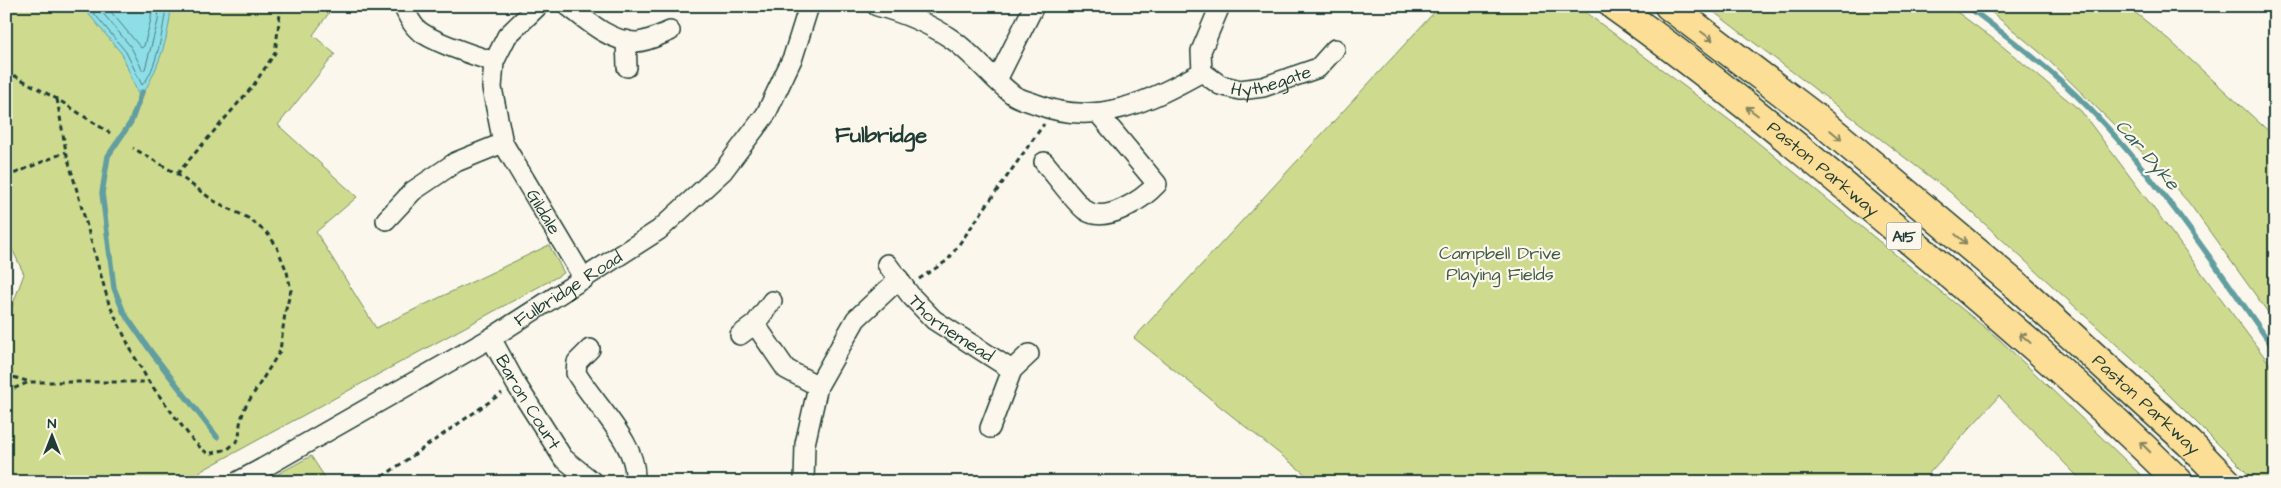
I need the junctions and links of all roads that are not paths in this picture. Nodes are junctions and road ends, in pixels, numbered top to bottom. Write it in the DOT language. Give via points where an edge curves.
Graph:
graph roads {
  1 [pos="403,6"];
  2 [pos="538,6"];
  3 [pos="568,6"];
  4 [pos="809,6"];
  5 [pos="877,6"];
  6 [pos="1034,6"];
  7 [pos="1220,6"];
  8 [pos="1614,6"];
  9 [pos="1669,6"];
  10 [pos="670,31"];
  11 [pos="626,40"];
  12 [pos="1335,49"];
  13 [pos="494,62"];
  14 [pos="627,67"];
  15 [pos="1202,72"];
  16 [pos="997,80"];
  17 [pos="1098,113"];
  18 [pos="502,143"];
  19 [pos="1044,162"];
  20 [pos="386,220"];
  21 [pos="887,264"];
  22 [pos="584,280"];
  23 [pos="902,284"];
  24 [pos="772,301"];
  25 [pos="491,338"];
  26 [pos="590,349"];
  27 [pos="1029,354"];
  28 [pos="1012,370"];
  29 [pos="818,386"];
  30 [pos="990,428"];
  31 [pos="582,479"];
  32 [pos="237,482"];
  33 [pos="634,482"];
  34 [pos="804,482"];
  35 [pos="2179,482"];
  36 [pos="2227,482"];
  1 -- 13 [label="street" via="418,30"];
  2 -- 13 [label="street, Gildale" via="507,36"];
  3 -- 11 [label="street" via="601,30"];
  4 -- 22 [label="street, Fulbridge Road" via="793,57 766,114 723,172 659,230"];
  5 -- 16 [label="street, Hythegate" via="903,13 951,38"];
  6 -- 16 [label="street"];
  7 -- 15 [label="street, Hythegate" via="1201,51"];
  35 -- 8 [label="highway, Paston Parkway / A15, one-way" via="2119,421 1991,308 1782,133"];
  9 -- 36 [label="highway, Paston Parkway / A15, one-way" via="1824,124 2017,286 2189,443"];
  10 -- 11 [label="street" via="638,42"];
  11 -- 14 [label="street"];
  12 -- 15 [label="street, Hythegate" via="1318,68 1263,87 1240,90 1226,87"];
  13 -- 18 [label="street, Gildale" via="492,88"];
  15 -- 17 [label="street, Hythegate" via="1159,96"];
  16 -- 17 [label="street, Hythegate" via="1014,96 1055,110"];
  17 -- 19 [label="street" via="1157,184 1145,197 1127,207 1099,215 1086,210"];
  18 -- 20 [label="street" via="456,162 413,191"];
  18 -- 22 [label="street, Gildale"];
  21 -- 23 [label="street, Thornemead"];
  22 -- 25 [label="street, Fulbridge Road"];
  23 -- 28 [label="street, Thornemead" via="934,320"];
  23 -- 29 [label="street, Thornemead" via="856,319"];
  24 -- 29 [label="street" via="748,330 786,369"];
  25 -- 31 [label="street, Baron Court" via="563,458"];
  25 -- 32 [label="street, Fulbridge Road, bridge"];
  26 -- 33 [label="street" via="577,362 576,373 631,453 637,472"];
  27 -- 28 [label="street, Thornemead"];
  28 -- 30 [label="street, Thornemead"];
  29 -- 34 [label="street, Thornemead" via="805,444"];
}
